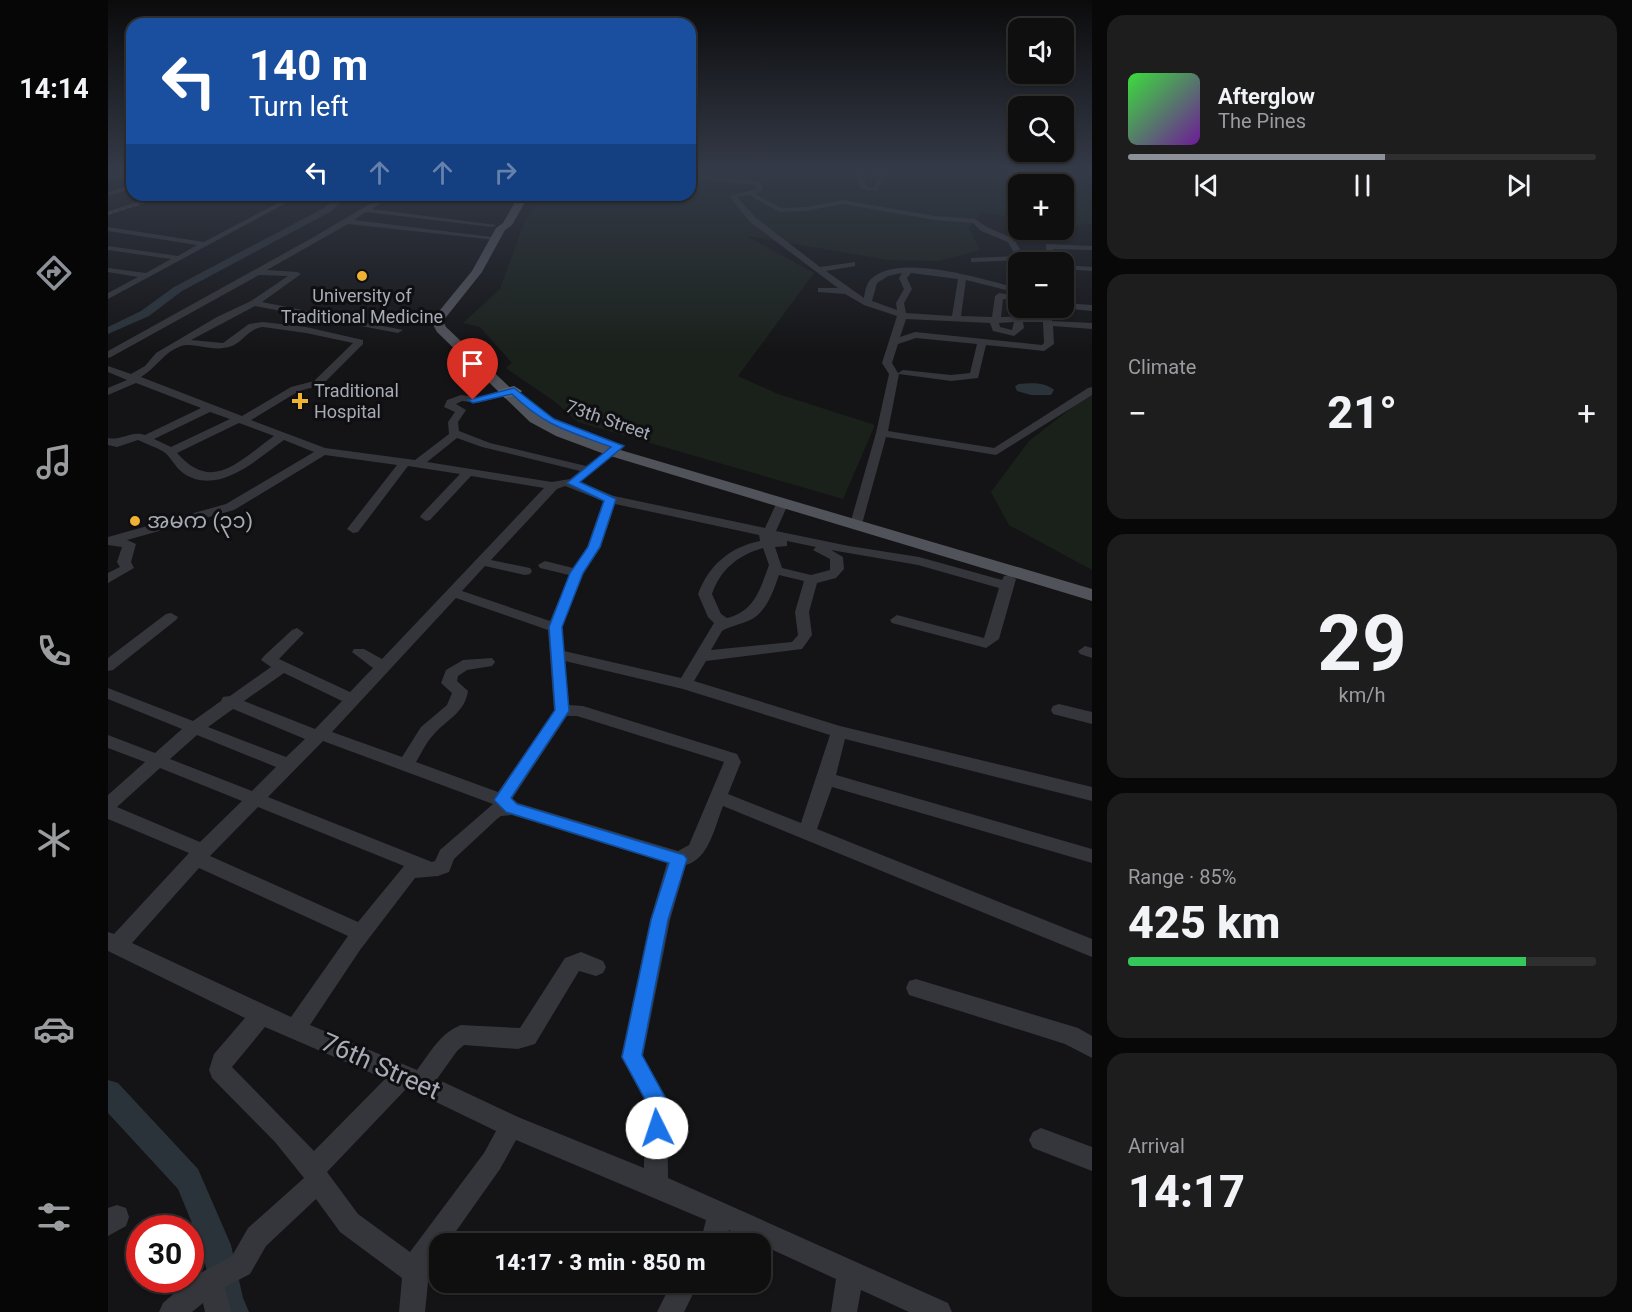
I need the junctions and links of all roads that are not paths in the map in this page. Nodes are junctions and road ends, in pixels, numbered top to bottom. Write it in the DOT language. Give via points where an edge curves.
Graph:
graph roads {
  1 [pos="117,230"];
  2 [pos="230,230"];
  3 [pos="331,230"];
  4 [pos="497,230"];
  5 [pos="766,230"];
  6 [pos="993,230"];
  7 [pos="122,231"];
  8 [pos="108,237"];
  9 [pos="204,244"];
  10 [pos="108,248"];
  11 [pos="1092,248"];
  12 [pos="1019,252"];
  13 [pos="1050,252"];
  14 [pos="178,258"];
  15 [pos="1008,259"];
  16 [pos="852,264"];
  17 [pos="1074,268"];
  18 [pos="1092,269"];
  19 [pos="108,270"];
  20 [pos="817,270"];
  21 [pos="909,270"];
  22 [pos="256,272"];
  23 [pos="145,275"];
  24 [pos="961,278"];
  25 [pos="1008,288"];
  26 [pos="821,290"];
  27 [pos="847,291"];
  28 [pos="108,296"];
  29 [pos="1008,297"];
  30 [pos="254,303"];
  31 [pos="867,303"];
  32 [pos="1074,307"];
  33 [pos="1092,308"];
  34 [pos="901,315"];
  35 [pos="956,318"];
  36 [pos="1048,318"];
  37 [pos="995,320"];
  38 [pos="1021,320"];
  39 [pos="1048,321"];
  40 [pos="1092,326"];
  41 [pos="398,330"];
  42 [pos="183,342"];
  43 [pos="895,342"];
  44 [pos="982,343"];
  45 [pos="108,355"];
  46 [pos="108,369"];
  47 [pos="903,373"];
  48 [pos="136,378"];
  49 [pos="1092,390"];
  50 [pos="108,392"];
  51 [pos="510,392"];
  52 [pos="209,408"];
  53 [pos="239,420"];
  54 [pos="882,433"];
  55 [pos="454,434"];
  56 [pos="282,436"];
  57 [pos="145,439"];
  58 [pos="108,441"];
  59 [pos="616,449"];
  60 [pos="169,451"];
  61 [pos="323,451"];
  62 [pos="411,463"];
  63 [pos="589,470"];
  64 [pos="469,471"];
  65 [pos="572,483"];
  66 [pos="553,486"];
  67 [pos="610,499"];
  68 [pos="783,502"];
  69 [pos="426,517"];
  70 [pos="857,521"];
  71 [pos="353,529"];
  72 [pos="766,536"];
  73 [pos="108,541"];
  74 [pos="926,545"];
  75 [pos="919,561"];
  76 [pos="483,562"];
  77 [pos="545,565"];
  78 [pos="774,570"];
  79 [pos="1012,570"];
  80 [pos="525,571"];
  81 [pos="577,573"];
  82 [pos="108,579"];
  83 [pos="810,579"];
  84 [pos="1092,584"];
  85 [pos="1007,586"];
  86 [pos="451,592"];
  87 [pos="1092,595"];
  88 [pos="171,617"];
  89 [pos="897,621"];
  90 [pos="724,623"];
  91 [pos="555,627"];
  92 [pos="297,633"];
  93 [pos="359,652"];
  94 [pos="557,654"];
  95 [pos="702,656"];
  96 [pos="487,662"];
  97 [pos="108,666"];
  98 [pos="283,666"];
  99 [pos="382,666"];
  100 [pos="685,684"];
  101 [pos="108,693"];
  102 [pos="352,699"];
  103 [pos="229,701"];
  104 [pos="1059,710"];
  105 [pos="562,711"];
  106 [pos="1092,718"];
  107 [pos="193,729"];
  108 [pos="839,732"];
  109 [pos="318,736"];
  110 [pos="108,741"];
  111 [pos="157,761"];
  112 [pos="288,765"];
  113 [pos="406,765"];
  114 [pos="826,779"];
  115 [pos="1092,794"];
  116 [pos="719,797"];
  117 [pos="255,798"];
  118 [pos="507,804"];
  119 [pos="108,805"];
  120 [pos="108,811"];
  121 [pos="807,832"];
  122 [pos="200,855"];
  123 [pos="1092,856"];
  124 [pos="678,859"];
  125 [pos="431,869"];
  126 [pos="362,933"];
  127 [pos="113,943"];
  128 [pos="1092,948"];
  129 [pos="596,967"];
  130 [pos="916,988"];
  131 [pos="261,1015"];
  132 [pos="295,1029"];
  133 [pos="1092,1048"];
  134 [pos="412,1079"];
  135 [pos="511,1126"];
  136 [pos="1041,1140"];
  137 [pos="1092,1159"];
  138 [pos="316,1175"];
  139 [pos="656,1185"];
  140 [pos="721,1213"];
  141 [pos="715,1233"];
  142 [pos="416,1272"];
  143 [pos="850,1274"];
  144 [pos="218,1287"];
  145 [pos="680,1293"];
  146 [pos="172,1312"];
  147 [pos="412,1312"];
  148 [pos="670,1312"];
  149 [pos="844,1312"];
  150 [pos="939,1312"];
  1 -- 7 [label="street"];
  2 -- 9 [label="street"];
  3 -- 22 [label="street"];
  4 -- 51 [label="main road, 73th Street" via="477,272 437,321"];
  5 -- 20 [label="street"];
  6 -- 12 [label="street" via="1013,241"];
  7 -- 8 [label="street"];
  7 -- 9 [label="street"];
  9 -- 14 [label="street"];
  10 -- 14 [label="street"];
  11 -- 13 [label="street" via="1049,246"];
  14 -- 23 [label="street"];
  15 -- 24 [label="street" via="970,262"];
  16 -- 20 [label="street"];
  17 -- 18 [label="street"];
  19 -- 23 [label="street"];
  20 -- 27 [label="street"];
  21 -- 24 [label="street"];
  21 -- 31 [label="street" via="878,278 871,285"];
  21 -- 34 [label="street" via="903,278 908,289 900,303"];
  22 -- 30 [label="street" via="297,274"];
  22 -- 45 [label="street"];
  23 -- 28 [label="street"];
  24 -- 25 [label="street"];
  24 -- 35 [label="street"];
  26 -- 27 [label="street"];
  27 -- 31 [label="street"];
  29 -- 37 [label="street" via="999,296"];
  30 -- 41 [label="street"];
  30 -- 42 [label="street" via="220,318"];
  31 -- 34 [label="street"];
  32 -- 33 [label="street"];
  34 -- 35 [label="street"];
  34 -- 43 [label="street"];
  35 -- 37 [label="street"];
  36 -- 39 [label="street"];
  37 -- 38 [label="street" via="996,329 1014,333"];
  38 -- 39 [label="street"];
  39 -- 40 [label="street"];
  39 -- 44 [label="street" via="1049,344 1044,348"];
  42 -- 48 [label="street" via="159,355"];
  42 -- 53 [label="street" via="229,345 257,324 360,342 326,377 282,408 261,410"];
  43 -- 44 [label="street" via="915,335"];
  43 -- 54 [label="street" via="887,363 894,374"];
  44 -- 47 [label="street" via="974,376"];
  46 -- 48 [label="street"];
  48 -- 50 [label="street"];
  48 -- 52 [label="street"];
  49 -- 54 [label="street" via="996,452"];
  51 -- 55 [label="street" via="451,402 450,407 461,410 453,423"];
  51 -- 59 [label="main road, 73th Street" via="522,410 548,427"];
  52 -- 53 [label="street"];
  52 -- 57 [label="street"];
  53 -- 56 [label="street"];
  53 -- 60 [label="street"];
  54 -- 70 [label="street"];
  55 -- 62 [label="street"];
  55 -- 63 [label="street"];
  56 -- 60 [label="street" via="222,476 208,478 188,471"];
  56 -- 61 [label="street"];
  57 -- 58 [label="street" via="137,435 117,444"];
  57 -- 60 [label="street"];
  59 -- 63 [label="street"];
  59 -- 68 [label="main road, 73th Street"];
  59 -- 70 [label="main road, 73th Street"];
  61 -- 62 [label="street"];
  61 -- 73 [label="street" via="236,505"];
  62 -- 64 [label="street"];
  62 -- 71 [label="street"];
  63 -- 65 [label="street"];
  64 -- 66 [label="street"];
  64 -- 69 [label="street"];
  65 -- 66 [label="street"];
  65 -- 67 [label="street"];
  66 -- 76 [label="street"];
  67 -- 72 [label="street"];
  67 -- 81 [label="street" via="594,547"];
  68 -- 70 [label="main road, 73th Street"];
  68 -- 72 [label="street"];
  70 -- 74 [label="main road, 73th Street"];
  70 -- 84 [label="main road, 73th Street"];
  72 -- 75 [label="street"];
  72 -- 78 [label="street" via="776,565"];
  72 -- 83 [label="street" via="836,557 839,565 832,575"];
  72 -- 90 [label="street" via="725,561 712,575 705,594 715,617"];
  73 -- 82 [label="street" via="129,544 124,562 127,568"];
  74 -- 75 [label="street"];
  74 -- 79 [label="main road, 73th Street"];
  75 -- 85 [label="street"];
  76 -- 80 [label="street"];
  76 -- 86 [label="street"];
  77 -- 81 [label="street"];
  78 -- 83 [label="street"];
  78 -- 90 [label="street" via="754,611"];
  79 -- 85 [label="street"];
  79 -- 87 [label="main road, 73th Street"];
  81 -- 91 [label="street"];
  83 -- 95 [label="street" via="802,612 805,635 798,646"];
  85 -- 89 [label="street" via="992,639 986,643"];
  86 -- 91 [label="street"];
  86 -- 99 [label="street"];
  88 -- 97 [label="street"];
  90 -- 95 [label="street" via="710,637"];
  91 -- 94 [label="street"];
  92 -- 98 [label="street" via="269,660"];
  93 -- 99 [label="street"];
  94 -- 100 [label="street"];
  94 -- 105 [label="street"];
  95 -- 100 [label="street"];
  96 -- 113 [label="street" via="463,665 451,674 449,684 460,691 460,697 449,713 427,731"];
  98 -- 102 [label="street"];
  98 -- 103 [label="street"];
  99 -- 102 [label="street"];
  100 -- 108 [label="street"];
  101 -- 107 [label="street"];
  102 -- 109 [label="street"];
  103 -- 107 [label="street"];
  103 -- 109 [label="street"];
  104 -- 106 [label="street"];
  105 -- 116 [label="street" via="577,710 731,758 733,762"];
  105 -- 118 [label="street"];
  107 -- 111 [label="street"];
  107 -- 112 [label="street"];
  108 -- 114 [label="street"];
  108 -- 115 [label="street"];
  109 -- 112 [label="street"];
  109 -- 113 [label="street"];
  110 -- 111 [label="street"];
  111 -- 117 [label="street"];
  111 -- 119 [label="street"];
  112 -- 117 [label="street"];
  113 -- 118 [label="street"];
  114 -- 121 [label="street"];
  114 -- 123 [label="street"];
  116 -- 121 [label="street"];
  116 -- 124 [label="street" via="696,850"];
  117 -- 122 [label="street"];
  117 -- 125 [label="street"];
  118 -- 124 [label="street"];
  118 -- 125 [label="street" via="447,855 442,867"];
  120 -- 122 [label="street"];
  121 -- 128 [label="street"];
  122 -- 126 [label="street"];
  122 -- 127 [label="street"];
  124 -- 139 [label="street" via="660,920 632,1057 656,1099"];
  125 -- 126 [label="street" via="418,868 408,873"];
  126 -- 132 [label="street"];
  127 -- 131 [label="street, 76th Street"];
  129 -- 134 [label="street" via="581,961 572,964 527,1037 461,1035"];
  130 -- 133 [label="street" via="1070,1035"];
  131 -- 132 [label="street, 76th Street"];
  131 -- 138 [label="street" via="222,1062 220,1071 283,1134"];
  132 -- 134 [label="street, 76th Street"];
  134 -- 135 [label="street, 76th Street"];
  134 -- 138 [label="street"];
  135 -- 139 [label="street, 76th Street"];
  135 -- 142 [label="street" via="492,1161 420,1260"];
  136 -- 137 [label="street"];
  138 -- 142 [label="street" via="349,1223"];
  138 -- 144 [label="street" via="257,1237 241,1265"];
  139 -- 140 [label="street, 76th Street"];
  140 -- 141 [label="street"];
  140 -- 143 [label="street, 76th Street"];
  142 -- 147 [label="street"];
  143 -- 149 [label="street"];
  143 -- 150 [label="street, 76th Street"];
  144 -- 146 [label="street" via="202,1286"];
  145 -- 148 [label="street"];
}
